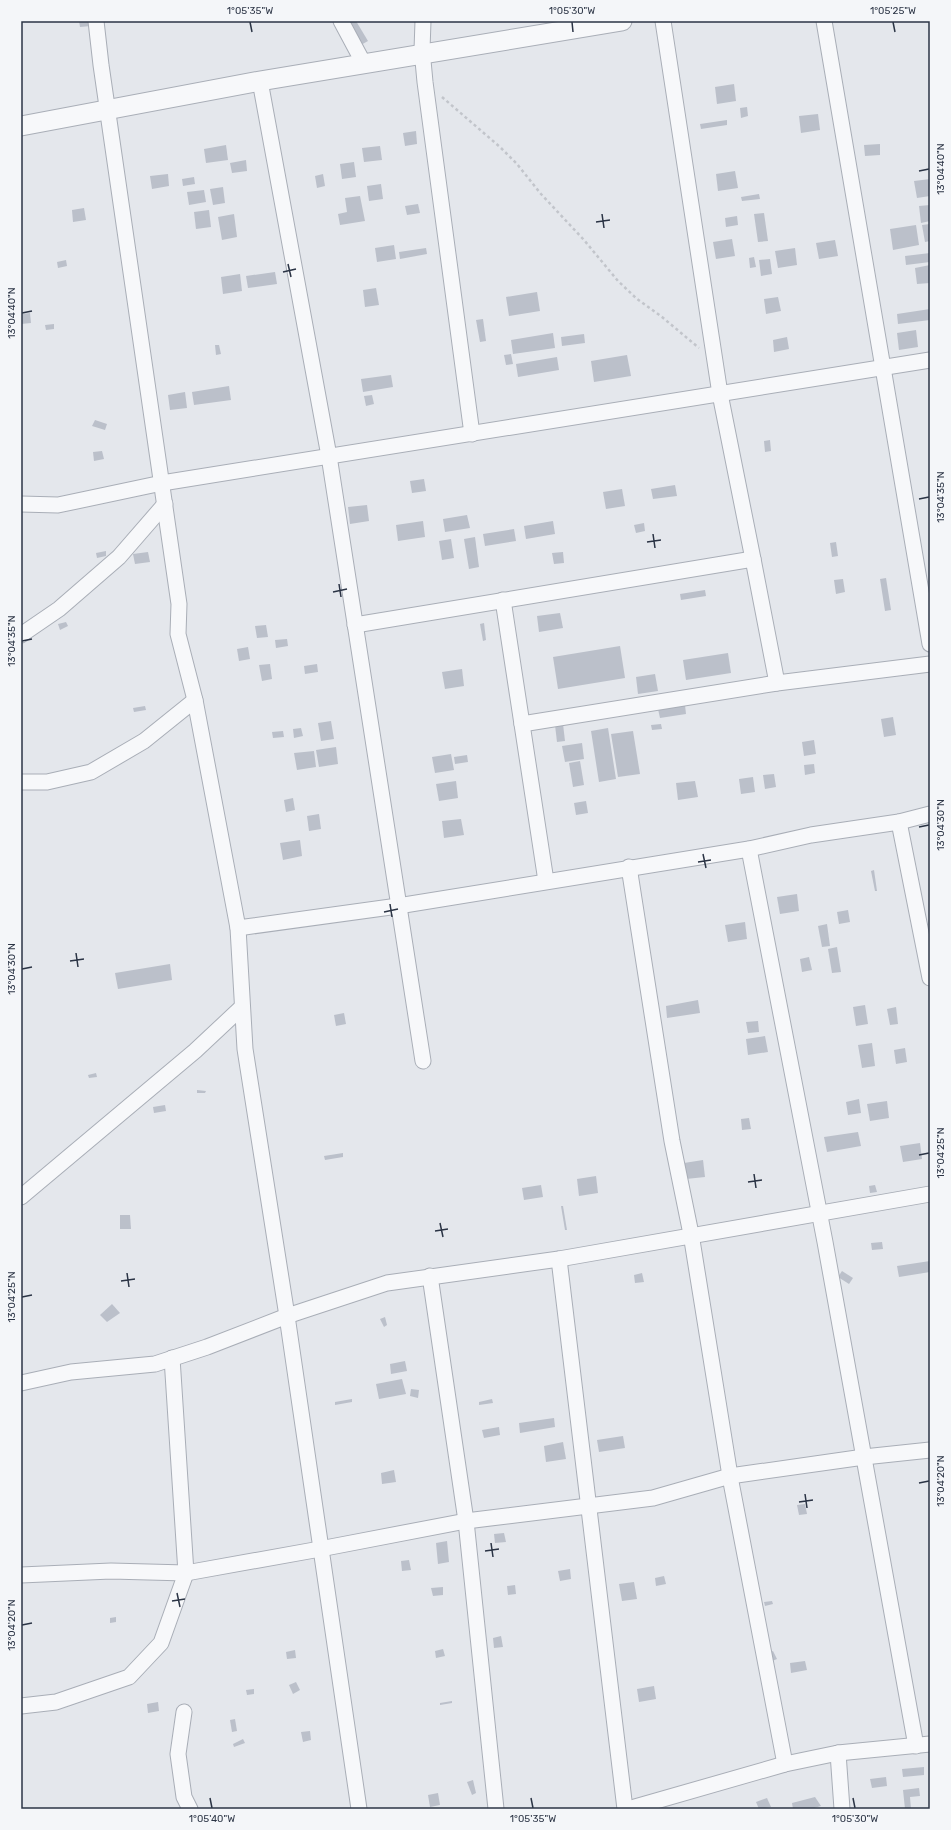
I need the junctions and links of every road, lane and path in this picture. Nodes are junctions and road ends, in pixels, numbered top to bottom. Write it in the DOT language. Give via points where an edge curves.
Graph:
graph roads {
  1 [pos="96,21"];
  2 [pos="341,21"];
  3 [pos="423,21"];
  4 [pos="622,21"];
  5 [pos="663,21"];
  6 [pos="824,21"];
  7 [pos="422,54"];
  8 [pos="364,64"];
  9 [pos="260,81"];
  10 [pos="425,82"];
  11 [pos="109,110"];
  12 [pos="21,126"];
  13 [pos="702,351"];
  14 [pos="930,360"];
  15 [pos="883,367"];
  16 [pos="720,394"];
  17 [pos="472,434"];
  18 [pos="329,456"];
  19 [pos="162,483"];
  20 [pos="21,504"];
  21 [pos="165,504"];
  22 [pos="753,559"];
  23 [pos="503,600"];
  24 [pos="355,625"];
  25 [pos="21,635"];
  26 [pos="930,644"];
  27 [pos="930,664"];
  28 [pos="777,683"];
  29 [pos="194,700"];
  30 [pos="522,724"];
  31 [pos="21,782"];
  32 [pos="930,814"];
  33 [pos="899,822"];
  34 [pos="749,849"];
  35 [pos="629,867"];
  36 [pos="546,881"];
  37 [pos="398,906"];
  38 [pos="238,928"];
  39 [pos="930,978"];
  40 [pos="242,1007"];
  41 [pos="423,1061"];
  42 [pos="930,1194"];
  43 [pos="21,1196"];
  44 [pos="819,1213"];
  45 [pos="691,1234"];
  46 [pos="559,1259"];
  47 [pos="430,1276"];
  48 [pos="287,1316"];
  49 [pos="172,1358"];
  50 [pos="21,1383"];
  51 [pos="930,1450"];
  52 [pos="864,1457"];
  53 [pos="730,1476"];
  54 [pos="590,1506"];
  55 [pos="466,1521"];
  56 [pos="320,1549"];
  57 [pos="186,1573"];
  58 [pos="21,1575"];
  59 [pos="21,1706"];
  60 [pos="184,1712"];
  61 [pos="923,1745"];
  62 [pos="838,1753"];
  63 [pos="785,1764"];
  64 [pos="672,1803"];
  65 [pos="190,1809"];
  66 [pos="359,1809"];
  67 [pos="496,1809"];
  68 [pos="627,1809"];
  69 [pos="842,1809"];
  1 -- 11 [label="street"];
  2 -- 8 [label="street"];
  3 -- 7 [label="street"];
  4 -- 7 [label="street"];
  5 -- 16 [label="street"];
  6 -- 15 [label="street"];
  7 -- 8 [label="street"];
  7 -- 10 [label="street"];
  8 -- 9 [label="street"];
  9 -- 11 [label="street"];
  9 -- 18 [label="street"];
  10 -- 13 [label="path" via="517,164 637,300 662,317"];
  10 -- 17 [label="street"];
  11 -- 12 [label="street"];
  11 -- 19 [label="street"];
  14 -- 15 [label="street"];
  15 -- 16 [label="street"];
  15 -- 26 [label="street"];
  16 -- 17 [label="street"];
  16 -- 22 [label="street"];
  17 -- 18 [label="street"];
  18 -- 19 [label="street"];
  18 -- 24 [label="street"];
  19 -- 20 [label="street" via="58,505"];
  19 -- 21 [label="street"];
  21 -- 25 [label="street" via="119,557 60,609"];
  21 -- 29 [label="street" via="179,604 178,634"];
  22 -- 23 [label="street"];
  22 -- 28 [label="street"];
  23 -- 24 [label="street"];
  23 -- 30 [label="street"];
  24 -- 37 [label="street"];
  27 -- 28 [label="street"];
  28 -- 30 [label="street"];
  29 -- 31 [label="street" via="144,741 91,772 47,782"];
  29 -- 38 [label="street"];
  30 -- 36 [label="street"];
  32 -- 33 [label="street"];
  33 -- 34 [label="street" via="811,835"];
  33 -- 39 [label="street"];
  34 -- 35 [label="street"];
  34 -- 44 [label="street"];
  35 -- 36 [label="street"];
  35 -- 45 [label="street" via="672,1141"];
  36 -- 37 [label="street"];
  37 -- 38 [label="street"];
  37 -- 41 [label="street"];
  38 -- 40 [label="street"];
  40 -- 43 [label="street" via="195,1051"];
  40 -- 48 [label="street" via="245,1049"];
  42 -- 44 [label="street"];
  44 -- 45 [label="street"];
  44 -- 52 [label="street"];
  45 -- 46 [label="street"];
  45 -- 53 [label="street"];
  46 -- 47 [label="street"];
  46 -- 54 [label="street"];
  47 -- 48 [label="street" via="387,1283"];
  47 -- 55 [label="street"];
  48 -- 49 [label="street"];
  48 -- 56 [label="street"];
  49 -- 50 [label="street" via="155,1364 71,1372"];
  49 -- 57 [label="street"];
  51 -- 52 [label="street"];
  52 -- 53 [label="street"];
  52 -- 61 [label="street"];
  53 -- 54 [label="street" via="653,1498"];
  53 -- 63 [label="street"];
  54 -- 55 [label="street"];
  54 -- 68 [label="street"];
  55 -- 56 [label="street"];
  55 -- 67 [label="street"];
  56 -- 57 [label="street"];
  56 -- 66 [label="street"];
  57 -- 58 [label="street" via="111,1571"];
  57 -- 59 [label="street" via="161,1643 129,1677 56,1702"];
  60 -- 65 [label="street" via="178,1754 184,1797"];
  61 -- 62 [label="street"];
  62 -- 63 [label="street"];
  62 -- 69 [label="street"];
  63 -- 64 [label="street"];
  64 -- 68 [label="street"];
}
